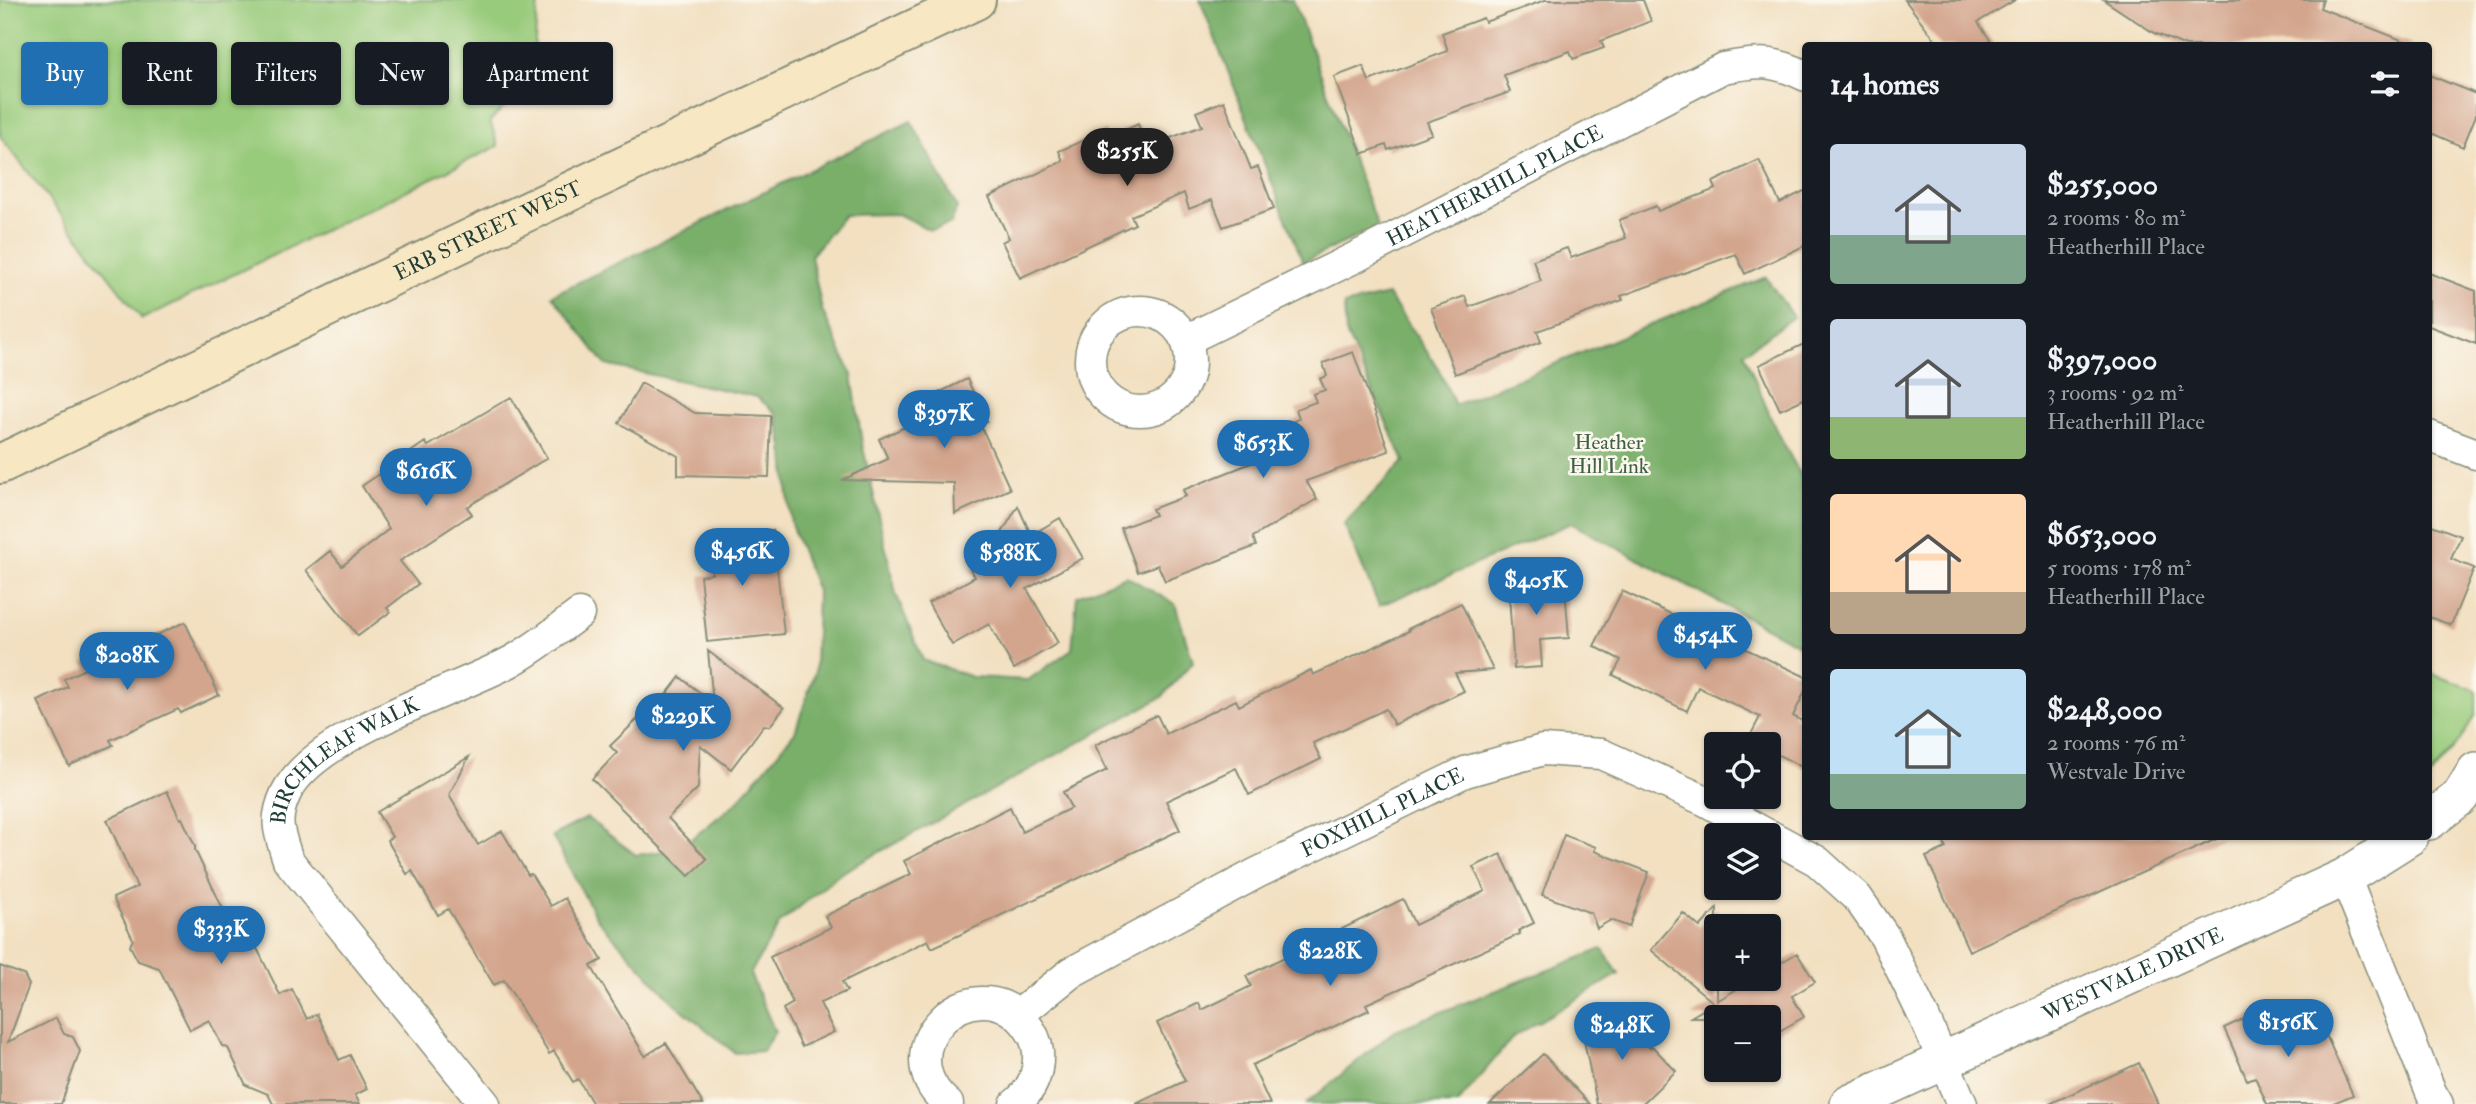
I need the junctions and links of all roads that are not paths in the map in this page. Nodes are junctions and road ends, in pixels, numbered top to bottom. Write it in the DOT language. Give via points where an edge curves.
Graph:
graph roads {
  1 [pos="976,0"];
  2 [pos="1802,74"];
  3 [pos="1186,340"];
  4 [pos="2432,437"];
  5 [pos="2476,454"];
  6 [pos="0,464"];
  7 [pos="579,614"];
  8 [pos="2476,771"];
  9 [pos="2432,819"];
  10 [pos="1747,823"];
  11 [pos="2404,840"];
  12 [pos="1781,842"];
  13 [pos="2345,877"];
  14 [pos="1018,1015"];
  15 [pos="1944,1060"];
  16 [pos="485,1104"];
  17 [pos="948,1104"];
  18 [pos="1015,1104"];
  19 [pos="1849,1104"];
  20 [pos="1962,1104"];
  21 [pos="2438,1104"];
  1 -- 6 [label="main road, ERB STREET WEST"];
  2 -- 3 [label="street, HEATHERHILL PLACE" via="1782,65 1754,62 1723,68"];
  4 -- 5 [label="street"];
  7 -- 16 [label="street, BIRCHLEAF WALK" via="511,662 342,739 312,761 287,792 276,822 288,860"];
  8 -- 9 [label="street" via="2460,797"];
  10 -- 14 [label="street, FOXHILL PLACE" via="1601,754 1543,750 1465,772 1257,873 1072,972"];
  11 -- 13 [label="street, WESTVALE DRIVE"];
  12 -- 15 [label="street, FOXHILL PLACE" via="1817,861 1857,897 1885,937"];
  13 -- 15 [label="street, WESTVALE DRIVE"];
  13 -- 21 [label="street"];
  14 -- 17 [label="street" via="989,1003 969,1003 942,1019 925,1048 926,1073"];
  14 -- 18 [label="street" via="1030,1029 1038,1065 1033,1084"];
  15 -- 19 [label="street, WESTVALE DRIVE"];
  15 -- 20 [label="street, FOXHILL PLACE"];
}
